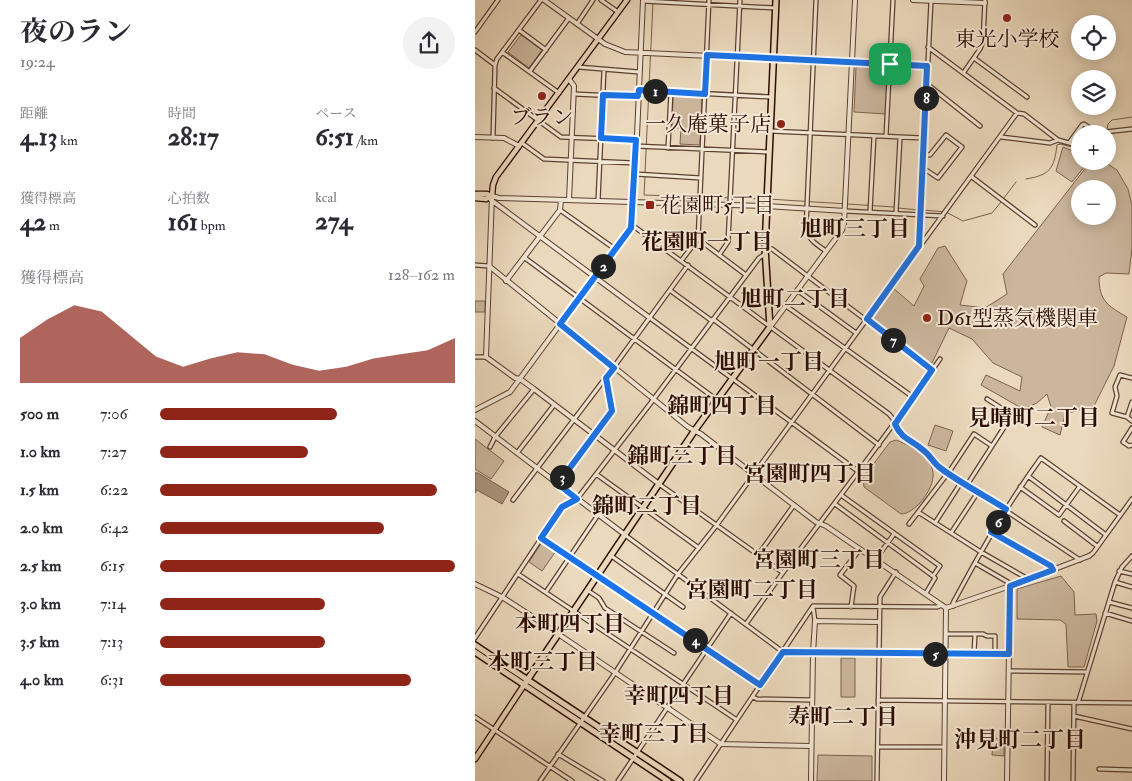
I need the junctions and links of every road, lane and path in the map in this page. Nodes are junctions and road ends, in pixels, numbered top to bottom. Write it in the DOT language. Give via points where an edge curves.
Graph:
graph roads {
  1 [pos="498,0"];
  2 [pos="543,0"];
  3 [pos="593,0"];
  4 [pos="601,0"];
  5 [pos="627,0"];
  6 [pos="643,0"];
  7 [pos="709,0"];
  8 [pos="740,0"];
  9 [pos="776,0"];
  10 [pos="816,0"];
  11 [pos="855,0"];
  12 [pos="893,0"];
  13 [pos="913,0"];
  14 [pos="931,0"];
  15 [pos="666,1"];
  16 [pos="960,1"];
  17 [pos="974,1"];
  18 [pos="985,2"];
  19 [pos="709,5"];
  20 [pos="740,5"];
  21 [pos="776,8"];
  22 [pos="618,12"];
  23 [pos="569,18"];
  24 [pos="576,24"];
  25 [pos="519,30"];
  26 [pos="475,32"];
  27 [pos="598,40"];
  28 [pos="928,47"];
  29 [pos="475,50"];
  30 [pos="546,50"];
  31 [pos="502,52"];
  32 [pos="640,52"];
  33 [pos="707,55"];
  34 [pos="737,56"];
  35 [pos="974,58"];
  36 [pos="774,59"];
  37 [pos="814,60"];
  38 [pos="852,62"];
  39 [pos="890,64"];
  40 [pos="495,66"];
  41 [pos="927,66"];
  42 [pos="577,67"];
  43 [pos="604,70"];
  44 [pos="530,72"];
  45 [pos="639,72"];
  46 [pos="964,72"];
  47 [pos="569,79"];
  48 [pos="927,84"];
  49 [pos="494,88"];
  50 [pos="639,90"];
  51 [pos="671,92"];
  52 [pos="559,93"];
  53 [pos="574,94"];
  54 [pos="705,94"];
  55 [pos="603,95"];
  56 [pos="735,95"];
  57 [pos="638,96"];
  58 [pos="771,97"];
  59 [pos="1027,97"];
  60 [pos="1017,113"];
  61 [pos="538,121"];
  62 [pos="981,126"];
  63 [pos="1132,129"];
  64 [pos="770,131"];
  65 [pos="1116,131"];
  66 [pos="810,133"];
  67 [pos="848,135"];
  68 [pos="874,136"];
  69 [pos="886,136"];
  70 [pos="475,137"];
  71 [pos="572,137"];
  72 [pos="493,138"];
  73 [pos="601,138"];
  74 [pos="900,138"];
  75 [pos="923,138"];
  76 [pos="1001,138"];
  77 [pos="636,140"];
  78 [pos="1059,140"];
  79 [pos="1071,140"];
  80 [pos="1069,143"];
  81 [pos="520,145"];
  82 [pos="636,146"];
  83 [pos="668,148"];
  84 [pos="702,150"];
  85 [pos="733,150"];
  86 [pos="769,152"];
  87 [pos="923,154"];
  88 [pos="571,161"];
  89 [pos="599,162"];
  90 [pos="635,164"];
  91 [pos="923,168"];
  92 [pos="635,174"];
  93 [pos="972,177"];
  94 [pos="701,178"];
  95 [pos="475,194"];
  96 [pos="475,198"];
  97 [pos="492,198"];
  98 [pos="561,200"];
  99 [pos="569,200"];
  100 [pos="598,201"];
  101 [pos="634,203"];
  102 [pos="699,204"];
  103 [pos="730,205"];
  104 [pos="766,206"];
  105 [pos="806,209"];
  106 [pos="560,210"];
  107 [pos="845,211"];
  108 [pos="870,212"];
  109 [pos="896,213"];
  110 [pos="921,215"];
  111 [pos="943,216"];
  112 [pos="632,225"];
  113 [pos="1035,225"];
  114 [pos="540,237"];
  115 [pos="698,239"];
  116 [pos="919,246"];
  117 [pos="765,248"];
  118 [pos="615,249"];
  119 [pos="826,251"];
  120 [pos="765,254"];
  121 [pos="719,255"];
  122 [pos="525,258"];
  123 [pos="681,261"];
  124 [pos="475,265"];
  125 [pos="688,265"];
  126 [pos="489,266"];
  127 [pos="746,275"];
  128 [pos="595,276"];
  129 [pos="808,276"];
  130 [pos="506,281"];
  131 [pos="797,290"];
  132 [pos="671,291"];
  133 [pos="730,297"];
  134 [pos="579,298"];
  135 [pos="786,306"];
  136 [pos="651,318"];
  137 [pos="867,319"];
  138 [pos="713,320"];
  139 [pos="560,324"];
  140 [pos="770,327"];
  141 [pos="856,333"];
  142 [pos="635,338"];
  143 [pos="692,348"];
  144 [pos="844,349"];
  145 [pos="753,350"];
  146 [pos="475,357"];
  147 [pos="486,357"];
  148 [pos="940,359"];
  149 [pos="614,368"];
  150 [pos="677,369"];
  151 [pos="828,370"];
  152 [pos="932,370"];
  153 [pos="606,378"];
  154 [pos="732,378"];
  155 [pos="1132,378"];
  156 [pos="520,379"];
  157 [pos="534,389"];
  158 [pos="811,393"];
  159 [pos="913,397"];
  160 [pos="987,399"];
  161 [pos="653,400"];
  162 [pos="717,400"];
  163 [pos="1132,402"];
  164 [pos="554,405"];
  165 [pos="475,410"];
  166 [pos="1127,417"];
  167 [pos="574,419"];
  168 [pos="475,421"];
  169 [pos="1132,421"];
  170 [pos="791,422"];
  171 [pos="895,424"];
  172 [pos="1132,428"];
  173 [pos="695,430"];
  174 [pos="595,435"];
  175 [pos="495,437"];
  176 [pos="879,444"];
  177 [pos="1132,445"];
  178 [pos="992,446"];
  179 [pos="490,447"];
  180 [pos="615,451"];
  181 [pos="517,453"];
  182 [pos="537,469"];
  183 [pos="859,472"];
  184 [pos="948,473"];
  185 [pos="596,474"];
  186 [pos="753,474"];
  187 [pos="1028,476"];
  188 [pos="962,481"];
  189 [pos="558,484"];
  190 [pos="659,484"];
  191 [pos="967,485"];
  192 [pos="1080,486"];
  193 [pos="1020,487"];
  194 [pos="978,492"];
  195 [pos="841,495"];
  196 [pos="577,499"];
  197 [pos="513,500"];
  198 [pos="1132,500"];
  199 [pos="835,504"];
  200 [pos="794,505"];
  201 [pos="1066,505"];
  202 [pos="643,507"];
  203 [pos="1006,509"];
  204 [pos="918,512"];
  205 [pos="598,515"];
  206 [pos="1121,515"];
  207 [pos="1063,521"];
  208 [pos="935,523"];
  209 [pos="820,524"];
  210 [pos="909,524"];
  211 [pos="716,526"];
  212 [pos="991,532"];
  213 [pos="951,533"];
  214 [pos="624,534"];
  215 [pos="894,534"];
  216 [pos="1106,535"];
  217 [pos="541,538"];
  218 [pos="888,543"];
  219 [pos="1097,546"];
  220 [pos="699,548"];
  221 [pos="860,549"];
  222 [pos="981,552"];
  223 [pos="610,555"];
  224 [pos="758,555"];
  225 [pos="1089,556"];
  226 [pos="1132,556"];
  227 [pos="569,557"];
  228 [pos="876,559"];
  229 [pos="1080,560"];
  230 [pos="975,563"];
  231 [pos="1053,570"];
  232 [pos="1119,571"];
  233 [pos="782,572"];
  234 [pos="896,572"];
  235 [pos="518,574"];
  236 [pos="678,574"];
  237 [pos="1132,574"];
  238 [pos="597,576"];
  239 [pos="933,576"];
  240 [pos="1028,579"];
  241 [pos="1115,582"];
  242 [pos="475,584"];
  243 [pos="1012,586"];
  244 [pos="1132,587"];
  245 [pos="587,590"];
  246 [pos="546,592"];
  247 [pos="926,593"];
  248 [pos="665,595"];
  249 [pos="502,598"];
  250 [pos="1109,602"];
  251 [pos="813,606"];
  252 [pos="944,606"];
  253 [pos="953,606"];
  254 [pos="683,607"];
  255 [pos="851,607"];
  256 [pos="879,607"];
  257 [pos="1132,608"];
  258 [pos="574,611"];
  259 [pos="653,613"];
  260 [pos="731,613"];
  261 [pos="1105,613"];
  262 [pos="815,621"];
  263 [pos="1132,621"];
  264 [pos="879,622"];
  265 [pos="746,624"];
  266 [pos="641,631"];
  267 [pos="558,634"];
  268 [pos="946,634"];
  269 [pos="975,634"];
  270 [pos="475,638"];
  271 [pos="475,645"];
  272 [pos="629,648"];
  273 [pos="707,649"];
  274 [pos="475,652"];
  275 [pos="783,652"];
  276 [pos="674,653"];
  277 [pos="813,653"];
  278 [pos="879,653"];
  279 [pos="945,654"];
  280 [pos="974,654"];
  281 [pos="995,654"];
  282 [pos="1009,654"];
  283 [pos="1009,671"];
  284 [pos="1087,672"];
  285 [pos="615,673"];
  286 [pos="528,679"];
  287 [pos="683,684"];
  288 [pos="524,685"];
  289 [pos="760,685"];
  290 [pos="753,696"];
  291 [pos="812,700"];
  292 [pos="878,700"];
  293 [pos="945,701"];
  294 [pos="1008,702"];
  295 [pos="1048,702"];
  296 [pos="1076,703"];
  297 [pos="1132,703"];
  298 [pos="668,707"];
  299 [pos="1074,716"];
  300 [pos="475,717"];
  301 [pos="582,719"];
  302 [pos="737,720"];
  303 [pos="1132,729"];
  304 [pos="494,730"];
  305 [pos="721,744"];
  306 [pos="811,746"];
  307 [pos="878,747"];
  308 [pos="944,748"];
  309 [pos="637,753"];
  310 [pos="558,754"];
  311 [pos="475,759"];
  312 [pos="634,759"];
  313 [pos="550,766"];
  314 [pos="1099,769"];
  315 [pos="1132,770"];
  316 [pos="541,781"];
  317 [pos="572,781"];
  318 [pos="603,781"];
  319 [pos="618,781"];
  320 [pos="668,781"];
  321 [pos="680,781"];
  322 [pos="696,781"];
  323 [pos="811,781"];
  324 [pos="877,781"];
  325 [pos="944,781"];
  326 [pos="1007,781"];
  327 [pos="1047,781"];
  328 [pos="1073,781"];
  1 -- 26 [label="street"];
  2 -- 23 [label="street"];
  2 -- 25 [label="street"];
  3 -- 24 [label="street"];
  4 -- 22 [label="street"];
  5 -- 22 [label="main road"];
  6 -- 15 [label="street"];
  6 -- 32 [label="street"];
  7 -- 19 [label="street"];
  8 -- 20 [label="street"];
  9 -- 21 [label="highway"];
  10 -- 37 [label="street"];
  11 -- 38 [label="street"];
  12 -- 39 [label="street"];
  13 -- 14 [label="street"];
  14 -- 16 [label="street"];
  14 -- 28 [label="street"];
  15 -- 19 [label="street"];
  16 -- 17 [label="street"];
  17 -- 18 [label="street"];
  18 -- 35 [label="street" via="983,41"];
  19 -- 20 [label="street"];
  19 -- 33 [label="street"];
  20 -- 21 [label="street"];
  20 -- 34 [label="street"];
  21 -- 36 [label="highway"];
  22 -- 27 [label="main road"];
  23 -- 24 [label="street"];
  23 -- 30 [label="street"];
  24 -- 27 [label="street"];
  25 -- 30 [label="street"];
  25 -- 31 [label="street"];
  27 -- 32 [label="street" via="617,50"];
  27 -- 42 [label="main road"];
  28 -- 41 [label="street"];
  28 -- 46 [label="street"];
  29 -- 40 [label="street"];
  30 -- 44 [label="street"];
  31 -- 40 [label="street"];
  31 -- 44 [label="street"];
  32 -- 33 [label="street"];
  32 -- 45 [label="street"];
  33 -- 34 [label="street"];
  33 -- 54 [label="street"];
  34 -- 36 [label="street"];
  34 -- 56 [label="street"];
  35 -- 46 [label="street"];
  35 -- 59 [label="street"];
  36 -- 37 [label="street"];
  36 -- 58 [label="highway"];
  37 -- 38 [label="street"];
  37 -- 66 [label="street"];
  38 -- 39 [label="street"];
  38 -- 67 [label="street"];
  39 -- 41 [label="street"];
  39 -- 69 [label="street"];
  40 -- 49 [label="street"];
  41 -- 48 [label="street"];
  42 -- 43 [label="street"];
  42 -- 47 [label="main road"];
  43 -- 45 [label="street"];
  43 -- 55 [label="street"];
  44 -- 52 [label="street"];
  45 -- 50 [label="street"];
  46 -- 60 [label="street"];
  47 -- 52 [label="main road"];
  47 -- 53 [label="street" via="574,86"];
  48 -- 62 [label="street"];
  48 -- 75 [label="street"];
  49 -- 61 [label="street"];
  49 -- 72 [label="street"];
  50 -- 51 [label="street"];
  50 -- 57 [label="street"];
  51 -- 54 [label="street"];
  51 -- 83 [label="street"];
  52 -- 61 [label="main road"];
  53 -- 55 [label="street"];
  53 -- 71 [label="street"];
  54 -- 56 [label="street"];
  54 -- 84 [label="street"];
  55 -- 57 [label="street"];
  55 -- 73 [label="street"];
  56 -- 58 [label="street"];
  56 -- 85 [label="street"];
  57 -- 77 [label="street"];
  58 -- 64 [label="highway"];
  60 -- 76 [label="street"];
  60 -- 78 [label="street" via="1024,114"];
  61 -- 71 [label="street" via="561,137"];
  61 -- 81 [label="main road"];
  63 -- 65 [label="street"];
  64 -- 66 [label="street"];
  64 -- 86 [label="highway"];
  66 -- 67 [label="street"];
  66 -- 105 [label="street"];
  67 -- 68 [label="street"];
  67 -- 107 [label="street"];
  68 -- 69 [label="street"];
  68 -- 108 [label="street"];
  69 -- 74 [label="street"];
  70 -- 72 [label="street"];
  71 -- 73 [label="street"];
  71 -- 88 [label="street"];
  72 -- 81 [label="street" via="505,138"];
  73 -- 77 [label="street"];
  73 -- 89 [label="street"];
  74 -- 75 [label="street"];
  74 -- 109 [label="street"];
  75 -- 87 [label="street"];
  76 -- 78 [label="street" via="1050,143"];
  76 -- 93 [label="street"];
  77 -- 82 [label="street"];
  78 -- 80 [label="street"];
  79 -- 80 [label="street"];
  81 -- 88 [label="street" via="543,159"];
  81 -- 97 [label="main road" via="496,177"];
  82 -- 83 [label="street"];
  82 -- 90 [label="street"];
  83 -- 84 [label="street"];
  84 -- 85 [label="street"];
  84 -- 94 [label="street"];
  85 -- 86 [label="street"];
  85 -- 103 [label="street"];
  86 -- 104 [label="highway"];
  87 -- 91 [label="street"];
  87 -- 91 [label="street" via="930,155 946,135 962,147 938,178"];
  88 -- 89 [label="street"];
  88 -- 99 [label="street"];
  89 -- 90 [label="street"];
  89 -- 100 [label="street"];
  90 -- 92 [label="street"];
  91 -- 110 [label="street"];
  92 -- 94 [label="street"];
  92 -- 101 [label="street"];
  93 -- 111 [label="street"];
  93 -- 113 [label="street"];
  94 -- 102 [label="street"];
  95 -- 97 [label="main road" via="487,194"];
  96 -- 97 [label="main road"];
  97 -- 98 [label="street"];
  97 -- 114 [label="street"];
  97 -- 126 [label="street"];
  98 -- 99 [label="street"];
  98 -- 106 [label="street"];
  99 -- 100 [label="street"];
  100 -- 101 [label="street"];
  101 -- 102 [label="street"];
  101 -- 112 [label="street"];
  102 -- 103 [label="street"];
  102 -- 115 [label="street"];
  103 -- 104 [label="street"];
  103 -- 121 [label="street" via="728,242"];
  104 -- 105 [label="street"];
  104 -- 117 [label="highway"];
  105 -- 107 [label="street"];
  105 -- 119 [label="street" via="807,233"];
  106 -- 114 [label="street"];
  106 -- 118 [label="street"];
  107 -- 108 [label="street"];
  107 -- 119 [label="street" via="842,230"];
  108 -- 109 [label="street"];
  109 -- 110 [label="street"];
  110 -- 111 [label="street"];
  110 -- 116 [label="street"];
  111 -- 116 [label="street"];
  112 -- 118 [label="street"];
  112 -- 123 [label="street"];
  114 -- 122 [label="street"];
  114 -- 128 [label="street"];
  115 -- 121 [label="street"];
  115 -- 123 [label="street"];
  116 -- 137 [label="street"];
  117 -- 120 [label="highway"];
  117 -- 129 [label="street" via="772,249"];
  118 -- 128 [label="street"];
  119 -- 129 [label="street"];
  120 -- 127 [label="street"];
  120 -- 140 [label="highway"];
  121 -- 127 [label="street"];
  122 -- 130 [label="street"];
  122 -- 134 [label="street"];
  123 -- 125 [label="street"];
  124 -- 126 [label="street"];
  125 -- 132 [label="street"];
  125 -- 133 [label="street"];
  126 -- 130 [label="street"];
  126 -- 147 [label="street"];
  127 -- 133 [label="street"];
  128 -- 134 [label="street"];
  128 -- 136 [label="street"];
  129 -- 131 [label="street"];
  129 -- 137 [label="street"];
  130 -- 139 [label="street"];
  131 -- 135 [label="street"];
  131 -- 141 [label="street"];
  132 -- 136 [label="street"];
  132 -- 138 [label="street"];
  133 -- 138 [label="street"];
  133 -- 140 [label="street"];
  134 -- 139 [label="street"];
  134 -- 142 [label="street"];
  135 -- 140 [label="street"];
  135 -- 144 [label="street"];
  136 -- 142 [label="street"];
  136 -- 143 [label="street"];
  137 -- 141 [label="street"];
  137 -- 152 [label="street"];
  138 -- 143 [label="street"];
  138 -- 145 [label="street"];
  139 -- 149 [label="street"];
  139 -- 156 [label="street"];
  140 -- 145 [label="highway"];
  140 -- 151 [label="street"];
  141 -- 144 [label="street"];
  142 -- 149 [label="street"];
  142 -- 150 [label="street"];
  143 -- 150 [label="street"];
  143 -- 154 [label="street"];
  144 -- 151 [label="street"];
  144 -- 159 [label="street"];
  145 -- 154 [label="highway"];
  145 -- 158 [label="street"];
  146 -- 147 [label="street"];
  147 -- 156 [label="street"];
  148 -- 152 [label="street"];
  149 -- 153 [label="street"];
  149 -- 161 [label="street"];
  150 -- 161 [label="street"];
  150 -- 162 [label="street"];
  151 -- 158 [label="street"];
  151 -- 171 [label="street" via="889,414"];
  152 -- 159 [label="street"];
  153 -- 167 [label="street"];
  153 -- 174 [label="street" via="612,411"];
  154 -- 162 [label="highway"];
  154 -- 170 [label="street"];
  155 -- 166 [label="street" via="1120,375 1115,387 1117,396 1112,413"];
  156 -- 157 [label="street"];
  156 -- 165 [label="street" via="510,392"];
  157 -- 164 [label="street"];
  157 -- 175 [label="street"];
  158 -- 170 [label="street"];
  158 -- 176 [label="street"];
  159 -- 171 [label="street"];
  160 -- 178 [label="street" via="1012,415"];
  161 -- 173 [label="street"];
  161 -- 180 [label="street"];
  162 -- 173 [label="highway"];
  163 -- 166 [label="street"];
  164 -- 167 [label="street"];
  164 -- 181 [label="street"];
  166 -- 169 [label="street"];
  167 -- 174 [label="street"];
  167 -- 182 [label="street"];
  168 -- 175 [label="street"];
  170 -- 183 [label="street"];
  170 -- 186 [label="street"];
  171 -- 176 [label="street"];
  171 -- 184 [label="street" via="902,436 923,449"];
  172 -- 177 [label="street" via="1123,442"];
  173 -- 186 [label="street"];
  173 -- 190 [label="highway"];
  174 -- 180 [label="street"];
  174 -- 189 [label="street"];
  175 -- 179 [label="street"];
  175 -- 181 [label="street"];
  176 -- 183 [label="street"];
  178 -- 184 [label="street" via="974,434"];
  178 -- 191 [label="street"];
  180 -- 185 [label="street"];
  180 -- 190 [label="street"];
  181 -- 182 [label="street"];
  182 -- 189 [label="street"];
  182 -- 197 [label="street"];
  183 -- 195 [label="street"];
  184 -- 188 [label="street"];
  184 -- 204 [label="street"];
  185 -- 196 [label="street"];
  185 -- 202 [label="street"];
  186 -- 200 [label="street"];
  186 -- 211 [label="street"];
  187 -- 192 [label="street" via="1041,458"];
  187 -- 193 [label="street"];
  187 -- 201 [label="street"];
  188 -- 191 [label="street"];
  188 -- 208 [label="street"];
  189 -- 196 [label="street"];
  190 -- 202 [label="highway"];
  190 -- 211 [label="street"];
  191 -- 194 [label="street"];
  192 -- 201 [label="street"];
  192 -- 206 [label="street"];
  193 -- 201 [label="street" via="1059,515"];
  193 -- 203 [label="street"];
  194 -- 203 [label="street"];
  194 -- 213 [label="street"];
  195 -- 199 [label="street"];
  195 -- 215 [label="street"];
  196 -- 205 [label="street"];
  196 -- 217 [label="street" via="562,507"];
  198 -- 206 [label="street"];
  199 -- 209 [label="street"];
  199 -- 218 [label="street"];
  200 -- 209 [label="street"];
  200 -- 224 [label="street"];
  201 -- 216 [label="street"];
  202 -- 214 [label="highway"];
  202 -- 220 [label="street"];
  203 -- 212 [label="street"];
  203 -- 229 [label="street"];
  204 -- 208 [label="street"];
  204 -- 210 [label="street"];
  205 -- 214 [label="street"];
  205 -- 227 [label="street"];
  206 -- 216 [label="street"];
  207 -- 219 [label="street"];
  208 -- 213 [label="street"];
  209 -- 221 [label="street"];
  209 -- 233 [label="street"];
  211 -- 220 [label="street"];
  211 -- 224 [label="street"];
  212 -- 222 [label="street"];
  212 -- 231 [label="street"];
  213 -- 222 [label="street"];
  214 -- 223 [label="highway"];
  214 -- 236 [label="street"];
  215 -- 218 [label="street"];
  215 -- 239 [label="street" via="939,566"];
  216 -- 219 [label="street"];
  217 -- 227 [label="street"];
  217 -- 235 [label="street"];
  218 -- 228 [label="street"];
  218 -- 239 [label="street"];
  219 -- 225 [label="street"];
  220 -- 236 [label="street"];
  221 -- 228 [label="street"];
  221 -- 255 [label="street" via="840,575 854,586"];
  222 -- 230 [label="street"];
  222 -- 240 [label="street"];
  223 -- 238 [label="highway"];
  223 -- 248 [label="street"];
  224 -- 233 [label="street"];
  225 -- 229 [label="street"];
  226 -- 232 [label="street"];
  227 -- 238 [label="street"];
  227 -- 246 [label="street"];
  228 -- 234 [label="street"];
  229 -- 231 [label="street"];
  230 -- 243 [label="street"];
  230 -- 253 [label="street"];
  231 -- 240 [label="street"];
  232 -- 237 [label="street"];
  232 -- 241 [label="street"];
  233 -- 265 [label="street"];
  234 -- 247 [label="street"];
  234 -- 256 [label="street" via="879,597"];
  235 -- 246 [label="street"];
  235 -- 249 [label="street"];
  236 -- 248 [label="street"];
  236 -- 260 [label="street"];
  238 -- 245 [label="highway"];
  238 -- 259 [label="street"];
  239 -- 247 [label="street" via="935,578"];
  240 -- 243 [label="street"];
  241 -- 244 [label="street"];
  241 -- 250 [label="street"];
  242 -- 249 [label="street"];
  243 -- 253 [label="street"];
  243 -- 282 [label="street"];
  245 -- 258 [label="highway"];
  245 -- 266 [label="street" via="599,598 605,608"];
  246 -- 258 [label="street"];
  247 -- 252 [label="street"];
  248 -- 254 [label="street"];
  248 -- 259 [label="street"];
  249 -- 267 [label="street"];
  249 -- 270 [label="street"];
  250 -- 257 [label="street"];
  250 -- 261 [label="street"];
  251 -- 255 [label="street"];
  251 -- 262 [label="street"];
  251 -- 275 [label="street"];
  252 -- 253 [label="street"];
  252 -- 256 [label="street"];
  252 -- 268 [label="street"];
  255 -- 256 [label="street"];
  256 -- 264 [label="street"];
  258 -- 267 [label="highway"];
  258 -- 272 [label="street"];
  259 -- 266 [label="street"];
  259 -- 273 [label="street"];
  260 -- 265 [label="street"];
  260 -- 273 [label="street"];
  261 -- 263 [label="street"];
  261 -- 284 [label="street"];
  262 -- 264 [label="street"];
  262 -- 277 [label="street"];
  264 -- 278 [label="street"];
  265 -- 275 [label="street"];
  266 -- 272 [label="street"];
  266 -- 276 [label="street"];
  267 -- 285 [label="street"];
  267 -- 286 [label="highway"];
  268 -- 269 [label="street"];
  268 -- 279 [label="street"];
  269 -- 280 [label="street"];
  269 -- 281 [label="street" via="995,636"];
  271 -- 286 [label="highway"];
  272 -- 285 [label="street"];
  272 -- 287 [label="street"];
  273 -- 287 [label="street"];
  273 -- 289 [label="street"];
  274 -- 288 [label="highway"];
  275 -- 277 [label="street"];
  275 -- 289 [label="street"];
  277 -- 278 [label="street"];
  277 -- 291 [label="street"];
  278 -- 279 [label="street"];
  278 -- 292 [label="street"];
  279 -- 280 [label="street"];
  279 -- 293 [label="street"];
  280 -- 281 [label="street"];
  281 -- 282 [label="street"];
  282 -- 283 [label="street"];
  283 -- 284 [label="street"];
  283 -- 294 [label="street"];
  284 -- 296 [label="street"];
  285 -- 298 [label="street"];
  285 -- 301 [label="street"];
  286 -- 288 [label="highway"];
  286 -- 301 [label="highway"];
  287 -- 298 [label="street"];
  287 -- 302 [label="street"];
  288 -- 301 [label="highway"];
  288 -- 304 [label="main road"];
  289 -- 290 [label="street"];
  290 -- 291 [label="street" via="757,699"];
  290 -- 302 [label="street"];
  291 -- 306 [label="street"];
  292 -- 293 [label="street"];
  292 -- 307 [label="street"];
  293 -- 294 [label="street"];
  293 -- 308 [label="street"];
  294 -- 295 [label="street"];
  294 -- 326 [label="street"];
  295 -- 296 [label="street"];
  295 -- 327 [label="street"];
  296 -- 297 [label="street"];
  296 -- 299 [label="street"];
  298 -- 305 [label="street"];
  298 -- 309 [label="street"];
  299 -- 303 [label="street"];
  299 -- 328 [label="street"];
  300 -- 304 [label="street"];
  301 -- 309 [label="highway"];
  301 -- 310 [label="street"];
  301 -- 312 [label="highway"];
  302 -- 305 [label="street"];
  304 -- 311 [label="main road"];
  304 -- 313 [label="street"];
  305 -- 306 [label="street"];
  305 -- 322 [label="street"];
  306 -- 323 [label="street"];
  307 -- 308 [label="street"];
  307 -- 324 [label="street"];
  308 -- 325 [label="street"];
  309 -- 312 [label="street"];
  309 -- 321 [label="highway"];
  310 -- 313 [label="street"];
  310 -- 318 [label="street"];
  312 -- 319 [label="street"];
  312 -- 320 [label="highway"];
  313 -- 316 [label="street"];
  313 -- 317 [label="street"];
  314 -- 315 [label="street"];
}
